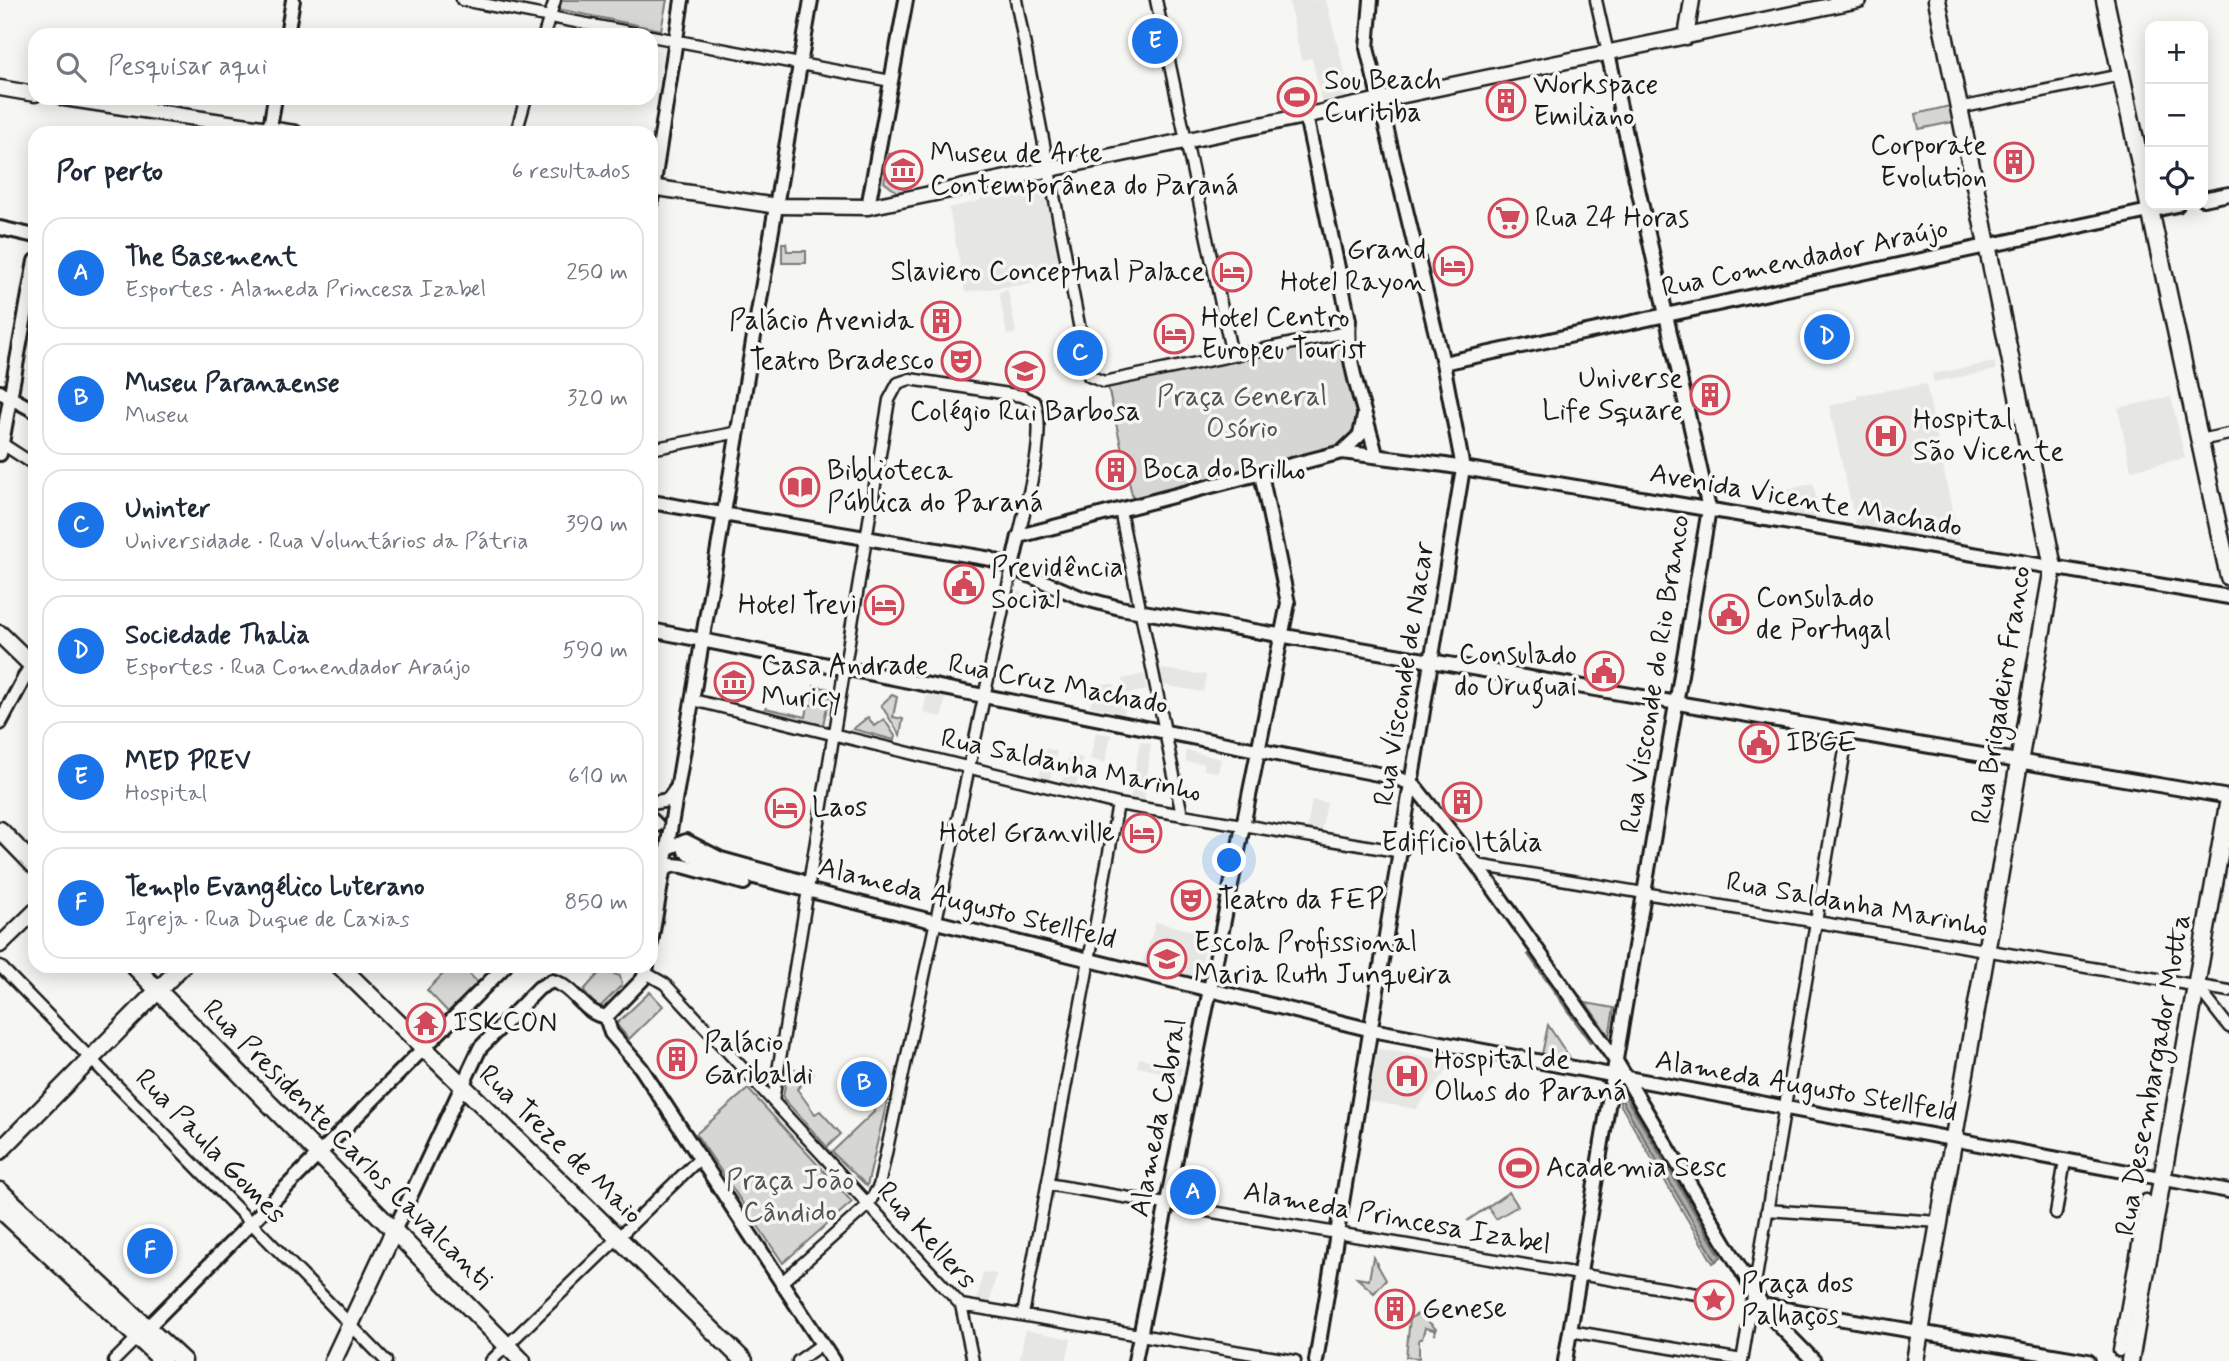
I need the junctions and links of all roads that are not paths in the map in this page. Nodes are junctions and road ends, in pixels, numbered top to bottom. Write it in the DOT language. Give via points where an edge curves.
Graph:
graph roads {
  1 [pos="293,0"];
  2 [pos="462,0"];
  3 [pos="555,0"];
  4 [pos="682,0"];
  5 [pos="811,0"];
  6 [pos="906,0"];
  7 [pos="1016,0"];
  8 [pos="1156,0"];
  9 [pos="1371,0"];
  10 [pos="1596,0"];
  11 [pos="1692,0"];
  12 [pos="1859,0"];
  13 [pos="1937,0"];
  14 [pos="2105,0"];
  15 [pos="550,17"];
  16 [pos="287,28"];
  17 [pos="546,28"];
  18 [pos="607,28"];
  19 [pos="658,37"];
  20 [pos="1686,37"];
  21 [pos="676,41"];
  22 [pos="1608,53"];
  23 [pos="800,64"];
  24 [pos="2121,75"];
  25 [pos="891,81"];
  26 [pos="0,88"];
  27 [pos="28,93"];
  28 [pos="1382,100"];
  29 [pos="107,105"];
  30 [pos="274,105"];
  31 [pos="524,105"];
  32 [pos="1959,108"];
  33 [pos="1306,116"];
  34 [pos="238,126"];
  35 [pos="270,126"];
  36 [pos="518,126"];
  37 [pos="1186,141"];
  38 [pos="658,154"];
  39 [pos="1050,170"];
  40 [pos="658,193"];
  41 [pos="2229,194"];
  42 [pos="2208,198"];
  43 [pos="777,206"];
  44 [pos="869,207"];
  45 [pos="2154,210"];
  46 [pos="2150,211"];
  47 [pos="0,228"];
  48 [pos="28,234"];
  49 [pos="1987,245"];
  50 [pos="28,303"];
  51 [pos="1665,314"];
  52 [pos="1347,332"];
  53 [pos="1230,346"];
  54 [pos="1443,363"];
  55 [pos="0,392"];
  56 [pos="12,398"];
  57 [pos="28,407"];
  58 [pos="1364,412"];
  59 [pos="738,432"];
  60 [pos="2229,435"];
  61 [pos="2200,440"];
  62 [pos="658,448"];
  63 [pos="2,449"];
  64 [pos="1342,452"];
  65 [pos="1376,455"];
  66 [pos="28,462"];
  67 [pos="1463,468"];
  68 [pos="1261,474"];
  69 [pos="658,503"];
  70 [pos="1709,509"];
  71 [pos="1120,510"];
  72 [pos="724,514"];
  73 [pos="1019,536"];
  74 [pos="866,538"];
  75 [pos="1012,566"];
  76 [pos="2053,567"];
  77 [pos="2229,577"];
  78 [pos="2229,597"];
  79 [pos="1141,612"];
  80 [pos="658,630"];
  81 [pos="0,634"];
  82 [pos="1281,636"];
  83 [pos="703,640"];
  84 [pos="28,658"];
  85 [pos="1432,662"];
  86 [pos="845,668"];
  87 [pos="28,674"];
  88 [pos="984,696"];
  89 [pos="693,700"];
  90 [pos="1676,703"];
  91 [pos="0,723"];
  92 [pos="1165,732"];
  93 [pos="1848,732"];
  94 [pos="834,734"];
  95 [pos="1258,750"];
  96 [pos="2019,761"];
  97 [pos="969,768"];
  98 [pos="679,783"];
  99 [pos="1413,784"];
  100 [pos="2229,798"];
  101 [pos="658,802"];
  102 [pos="1118,804"];
  103 [pos="1182,815"];
  104 [pos="1243,825"];
  105 [pos="0,830"];
  106 [pos="668,848"];
  107 [pos="685,851"];
  108 [pos="1402,852"];
  109 [pos="28,859"];
  110 [pos="1477,865"];
  111 [pos="664,870"];
  112 [pos="808,890"];
  113 [pos="1644,893"];
  114 [pos="658,904"];
  115 [pos="28,918"];
  116 [pos="936,922"];
  117 [pos="1816,922"];
  118 [pos="0,945"];
  119 [pos="1987,950"];
  120 [pos="1089,960"];
  121 [pos="0,966"];
  122 [pos="141,973"];
  123 [pos="175,973"];
  124 [pos="347,973"];
  125 [pos="498,973"];
  126 [pos="643,973"];
  127 [pos="651,973"];
  128 [pos="2196,985"];
  129 [pos="158,990"];
  130 [pos="1210,990"];
  131 [pos="2229,991"];
  132 [pos="606,1017"];
  133 [pos="2229,1027"];
  134 [pos="1372,1030"];
  135 [pos="424,1048"];
  136 [pos="92,1058"];
  137 [pos="1616,1060"];
  138 [pos="1613,1077"];
  139 [pos="1628,1079"];
  140 [pos="462,1086"];
  141 [pos="772,1101"];
  142 [pos="1784,1108"];
  143 [pos="1954,1140"];
  144 [pos="0,1150"];
  145 [pos="319,1154"];
  146 [pos="700,1158"];
  147 [pos="2065,1161"];
  148 [pos="2162,1179"];
  149 [pos="1048,1184"];
  150 [pos="0,1191"];
  151 [pos="2229,1191"];
  152 [pos="2146,1200"];
  153 [pos="868,1205"];
  154 [pos="1167,1205"];
  155 [pos="0,1209"];
  156 [pos="1767,1210"];
  157 [pos="2056,1213"];
  158 [pos="251,1222"];
  159 [pos="1939,1222"];
  160 [pos="2154,1225"];
  161 [pos="394,1231"];
  162 [pos="1338,1233"];
  163 [pos="618,1237"];
  164 [pos="2140,1238"];
  165 [pos="67,1263"];
  166 [pos="1580,1274"];
  167 [pos="782,1282"];
  168 [pos="1754,1292"];
  169 [pos="1697,1294"];
  170 [pos="961,1305"];
  171 [pos="1762,1305"];
  172 [pos="1023,1315"];
  173 [pos="350,1324"];
  174 [pos="2130,1325"];
  175 [pos="1570,1331"];
  176 [pos="142,1332"];
  177 [pos="1920,1332"];
  178 [pos="1140,1335"];
  179 [pos="507,1345"];
  180 [pos="822,1345"];
  181 [pos="2124,1356"];
  182 [pos="1742,1360"];
  183 [pos="114,1361"];
  184 [pos="163,1361"];
  185 [pos="183,1361"];
  186 [pos="333,1361"];
  187 [pos="386,1361"];
  188 [pos="491,1361"];
  189 [pos="522,1361"];
  190 [pos="744,1361"];
  191 [pos="798,1361"];
  192 [pos="833,1361"];
  193 [pos="973,1361"];
  194 [pos="1135,1361"];
  195 [pos="1295,1361"];
  196 [pos="1316,1361"];
  197 [pos="1565,1361"];
  198 [pos="1814,1361"];
  199 [pos="1915,1361"];
  200 [pos="2088,1361"];
  1 -- 16 [label="street"];
  2 -- 15 [label="street"];
  3 -- 15 [label="street"];
  4 -- 21 [label="street"];
  5 -- 23 [label="street"];
  6 -- 25 [label="street"];
  7 -- 39 [label="street"];
  8 -- 37 [label="street"];
  9 -- 28 [label="street, Rua Visconde de Nacar" via="1366,40"];
  10 -- 22 [label="street, Rua Visconde do Rio Branco"];
  11 -- 20 [label="main road"];
  12 -- 20 [label="main road"];
  13 -- 32 [label="main road, Rua Brigadeiro Franco"];
  14 -- 24 [label="main road"];
  15 -- 17 [label="street"];
  15 -- 18 [label="street"];
  19 -- 21 [label="street"];
  20 -- 22 [label="main road"];
  21 -- 23 [label="street"];
  21 -- 38 [label="street"];
  22 -- 28 [label="main road"];
  22 -- 51 [label="street, Rua Visconde do Rio Branco"];
  23 -- 25 [label="street"];
  23 -- 43 [label="street"];
  24 -- 32 [label="street"];
  24 -- 46 [label="main road"];
  25 -- 44 [label="street"];
  26 -- 27 [label="main road"];
  28 -- 33 [label="main road"];
  28 -- 54 [label="street, Rua Visconde de Nacar"];
  29 -- 34 [label="main road"];
  30 -- 35 [label="street"];
  31 -- 36 [label="street"];
  32 -- 49 [label="main road, Rua Brigadeiro Franco"];
  33 -- 37 [label="main road"];
  33 -- 52 [label="street" via="1349,320"];
  37 -- 39 [label="main road"];
  37 -- 53 [label="street"];
  39 -- 44 [label="main road"];
  39 -- 52 [label="street" via="1087,372 1092,379 1104,382"];
  40 -- 43 [label="main road"];
  41 -- 42 [label="street"];
  43 -- 44 [label="main road"];
  43 -- 59 [label="street"];
  45 -- 46 [label="street, Rua Comendador Araújo"];
  46 -- 49 [label="street, Rua Comendador Araújo"];
  46 -- 61 [label="main road"];
  47 -- 48 [label="street"];
  49 -- 51 [label="street, Rua Comendador Araújo"];
  49 -- 76 [label="main road, Rua Brigadeiro Franco"];
  50 -- 56 [label="street"];
  51 -- 54 [label="street, Rua Comendador Araújo"];
  51 -- 70 [label="street, Rua Visconde do Rio Branco"];
  52 -- 58 [label="street"];
  54 -- 67 [label="street, Rua Visconde de Nacar"];
  55 -- 56 [label="street"];
  56 -- 57 [label="street"];
  56 -- 63 [label="street"];
  58 -- 64 [label="street" via="1360,435"];
  58 -- 65 [label="street"];
  59 -- 62 [label="street"];
  59 -- 72 [label="street"];
  60 -- 61 [label="street"];
  61 -- 77 [label="main road"];
  63 -- 66 [label="street"];
  64 -- 65 [label="street, Avenida Vicente Machado"];
  64 -- 68 [label="street"];
  65 -- 67 [label="street, Avenida Vicente Machado"];
  67 -- 70 [label="street, Avenida Vicente Machado"];
  67 -- 85 [label="street, Rua Visconde de Nacar"];
  68 -- 71 [label="street"];
  68 -- 82 [label="street, Alameda Cabral" via="1288,603"];
  69 -- 72 [label="street"];
  70 -- 76 [label="street, Avenida Vicente Machado"];
  70 -- 90 [label="street, Rua Visconde do Rio Branco"];
  71 -- 73 [label="street"];
  71 -- 79 [label="street"];
  72 -- 74 [label="street"];
  72 -- 83 [label="street"];
  73 -- 74 [label="street" via="1035,455 1035,402 1022,396 910,379 894,388"];
  73 -- 75 [label="street"];
  74 -- 75 [label="street"];
  74 -- 86 [label="street"];
  75 -- 79 [label="street" via="1082,598"];
  75 -- 88 [label="street"];
  76 -- 78 [label="street, Avenida Vicente Machado"];
  76 -- 96 [label="main road, Rua Brigadeiro Franco"];
  79 -- 82 [label="street"];
  79 -- 92 [label="street"];
  80 -- 83 [label="street, Rua Cruz Machado"];
  81 -- 84 [label="main road"];
  82 -- 85 [label="street"];
  82 -- 95 [label="street, Alameda Cabral"];
  83 -- 86 [label="street, Rua Cruz Machado"];
  83 -- 89 [label="street"];
  85 -- 90 [label="street"];
  85 -- 99 [label="street, Rua Visconde de Nacar"];
  86 -- 88 [label="street, Rua Cruz Machado"];
  86 -- 94 [label="street"];
  87 -- 91 [label="street"];
  88 -- 92 [label="street, Rua Cruz Machado"];
  88 -- 97 [label="street"];
  89 -- 94 [label="street, Rua Saldanha Marinho"];
  89 -- 98 [label="street"];
  90 -- 93 [label="street"];
  90 -- 113 [label="street, Rua Visconde do Rio Branco"];
  92 -- 95 [label="street, Rua Cruz Machado"];
  92 -- 103 [label="street"];
  93 -- 96 [label="street"];
  93 -- 117 [label="street"];
  94 -- 97 [label="street, Rua Saldanha Marinho"];
  94 -- 112 [label="street"];
  95 -- 99 [label="street, Rua Cruz Machado"];
  95 -- 104 [label="street, Alameda Cabral"];
  96 -- 100 [label="street"];
  96 -- 119 [label="main road, Rua Brigadeiro Franco"];
  97 -- 102 [label="street, Rua Saldanha Marinho"];
  97 -- 116 [label="street"];
  98 -- 101 [label="street" via="668,800"];
  98 -- 106 [label="street"];
  99 -- 108 [label="street, Rua Visconde de Nacar"];
  99 -- 110 [label="street"];
  100 -- 128 [label="main road, Rua Desembargador Motta"];
  102 -- 103 [label="street, Rua Saldanha Marinho"];
  102 -- 120 [label="street"];
  103 -- 104 [label="street, Rua Saldanha Marinho"];
  104 -- 108 [label="street, Rua Saldanha Marinho"];
  104 -- 130 [label="street, Alameda Cabral"];
  105 -- 109 [label="main road"];
  106 -- 111 [label="street"];
  106 -- 112 [label="street" via="686,841 721,859 800,880"];
  107 -- 112 [label="street, Alameda Augusto Stellfeld" via="714,866"];
  108 -- 134 [label="street, Rua Visconde de Nacar"];
  110 -- 113 [label="street, Rua Saldanha Marinho"];
  110 -- 137 [label="street"];
  111 -- 112 [label="street" via="683,866 795,895"];
  111 -- 114 [label="street"];
  112 -- 116 [label="street, Alameda Augusto Stellfeld"];
  112 -- 141 [label="street"];
  113 -- 117 [label="street, Rua Saldanha Marinho"];
  113 -- 137 [label="street, Rua Visconde do Rio Branco"];
  115 -- 118 [label="main road"];
  116 -- 120 [label="street, Alameda Augusto Stellfeld"];
  116 -- 153 [label="street" via="879,1186"];
  117 -- 119 [label="street, Rua Saldanha Marinho"];
  117 -- 142 [label="street"];
  119 -- 128 [label="street, Rua Saldanha Marinho"];
  119 -- 143 [label="main road, Rua Brigadeiro Franco"];
  120 -- 130 [label="street, Alameda Augusto Stellfeld"];
  120 -- 149 [label="street"];
  121 -- 136 [label="street, Rua Paula Gomes"];
  122 -- 129 [label="main road, Rua Presidente Carlos Cavalcanti"];
  123 -- 129 [label="main road"];
  124 -- 135 [label="main road, Rua Treze de Maio"];
  125 -- 135 [label="street"];
  126 -- 132 [label="street"];
  127 -- 141 [label="street, Rua Kellers"];
  128 -- 131 [label="street, Rua Saldanha Marinho"];
  128 -- 133 [label="street"];
  128 -- 148 [label="main road, Rua Desembargador Motta"];
  129 -- 136 [label="main road"];
  129 -- 145 [label="main road, Rua Presidente Carlos Cavalcanti"];
  130 -- 134 [label="street, Alameda Augusto Stellfeld"];
  130 -- 154 [label="street, Alameda Cabral"];
  132 -- 140 [label="street" via="593,1014 552,981 539,988 484,1044"];
  132 -- 146 [label="street" via="611,1033 635,1059"];
  134 -- 138 [label="street, Alameda Augusto Stellfeld"];
  134 -- 162 [label="street, Rua Visconde de Nacar"];
  135 -- 140 [label="main road, Rua Treze de Maio"];
  135 -- 145 [label="street"];
  136 -- 144 [label="main road"];
  136 -- 158 [label="street, Rua Paula Gomes"];
  137 -- 138 [label="street, Rua Visconde do Rio Branco"];
  137 -- 139 [label="street"];
  138 -- 139 [label="street, Alameda Augusto Stellfeld"];
  138 -- 166 [label="street, Rua Visconde do Rio Branco"];
  139 -- 142 [label="street, Alameda Augusto Stellfeld"];
  139 -- 168 [label="street"];
  140 -- 161 [label="street"];
  140 -- 163 [label="main road, Rua Treze de Maio"];
  141 -- 153 [label="street, Rua Kellers"];
  142 -- 143 [label="street, Alameda Augusto Stellfeld"];
  142 -- 156 [label="street"];
  143 -- 147 [label="street, Alameda Augusto Stellfeld"];
  143 -- 159 [label="main road, Rua Brigadeiro Franco"];
  145 -- 158 [label="street"];
  145 -- 161 [label="main road, Rua Presidente Carlos Cavalcanti"];
  146 -- 163 [label="street"];
  146 -- 167 [label="street"];
  147 -- 148 [label="street, Alameda Augusto Stellfeld"];
  147 -- 157 [label="street"];
  148 -- 151 [label="street, Alameda Augusto Stellfeld"];
  148 -- 160 [label="main road, Rua Desembargador Motta"];
  149 -- 154 [label="street, Alameda Princesa Izabel"];
  149 -- 172 [label="street"];
  150 -- 165 [label="main road"];
  152 -- 164 [label="street"];
  153 -- 167 [label="street"];
  153 -- 170 [label="street, Rua Kellers"];
  154 -- 162 [label="street, Alameda Princesa Izabel"];
  154 -- 178 [label="street, Alameda Cabral"];
  155 -- 165 [label="main road"];
  156 -- 159 [label="street"];
  156 -- 168 [label="street"];
  158 -- 173 [label="street, Rua Paula Gomes"];
  158 -- 176 [label="street"];
  159 -- 177 [label="main road, Rua Brigadeiro Franco"];
  160 -- 164 [label="street"];
  160 -- 174 [label="main road, Rua Desembargador Motta"];
  161 -- 173 [label="main road"];
  161 -- 179 [label="main road, Rua Presidente Carlos Cavalcanti"];
  162 -- 166 [label="street, Alameda Princesa Izabel"];
  162 -- 196 [label="street, Rua Visconde de Nacar"];
  163 -- 179 [label="street"];
  163 -- 190 [label="main road, Rua Treze de Maio"];
  164 -- 174 [label="street"];
  165 -- 176 [label="main road"];
  166 -- 169 [label="street, Alameda Princesa Izabel"];
  166 -- 175 [label="street, Rua Visconde do Rio Branco"];
  167 -- 180 [label="street"];
  168 -- 171 [label="street"];
  168 -- 182 [label="street"];
  170 -- 172 [label="street"];
  170 -- 193 [label="street, Rua Kellers"];
  171 -- 177 [label="street"];
  171 -- 198 [label="street"];
  172 -- 178 [label="street"];
  173 -- 186 [label="main road"];
  173 -- 187 [label="street, Rua Paula Gomes"];
  174 -- 181 [label="main road, Rua Desembargador Motta"];
  175 -- 182 [label="street"];
  175 -- 197 [label="street, Rua Visconde do Rio Branco"];
  176 -- 183 [label="street"];
  176 -- 184 [label="main road"];
  176 -- 185 [label="main road"];
  177 -- 199 [label="main road, Rua Brigadeiro Franco"];
  177 -- 200 [label="street"];
  178 -- 194 [label="street, Alameda Cabral"];
  178 -- 195 [label="street"];
  179 -- 188 [label="street"];
  179 -- 189 [label="main road, Rua Presidente Carlos Cavalcanti"];
  180 -- 191 [label="street"];
  180 -- 192 [label="street"];
}
